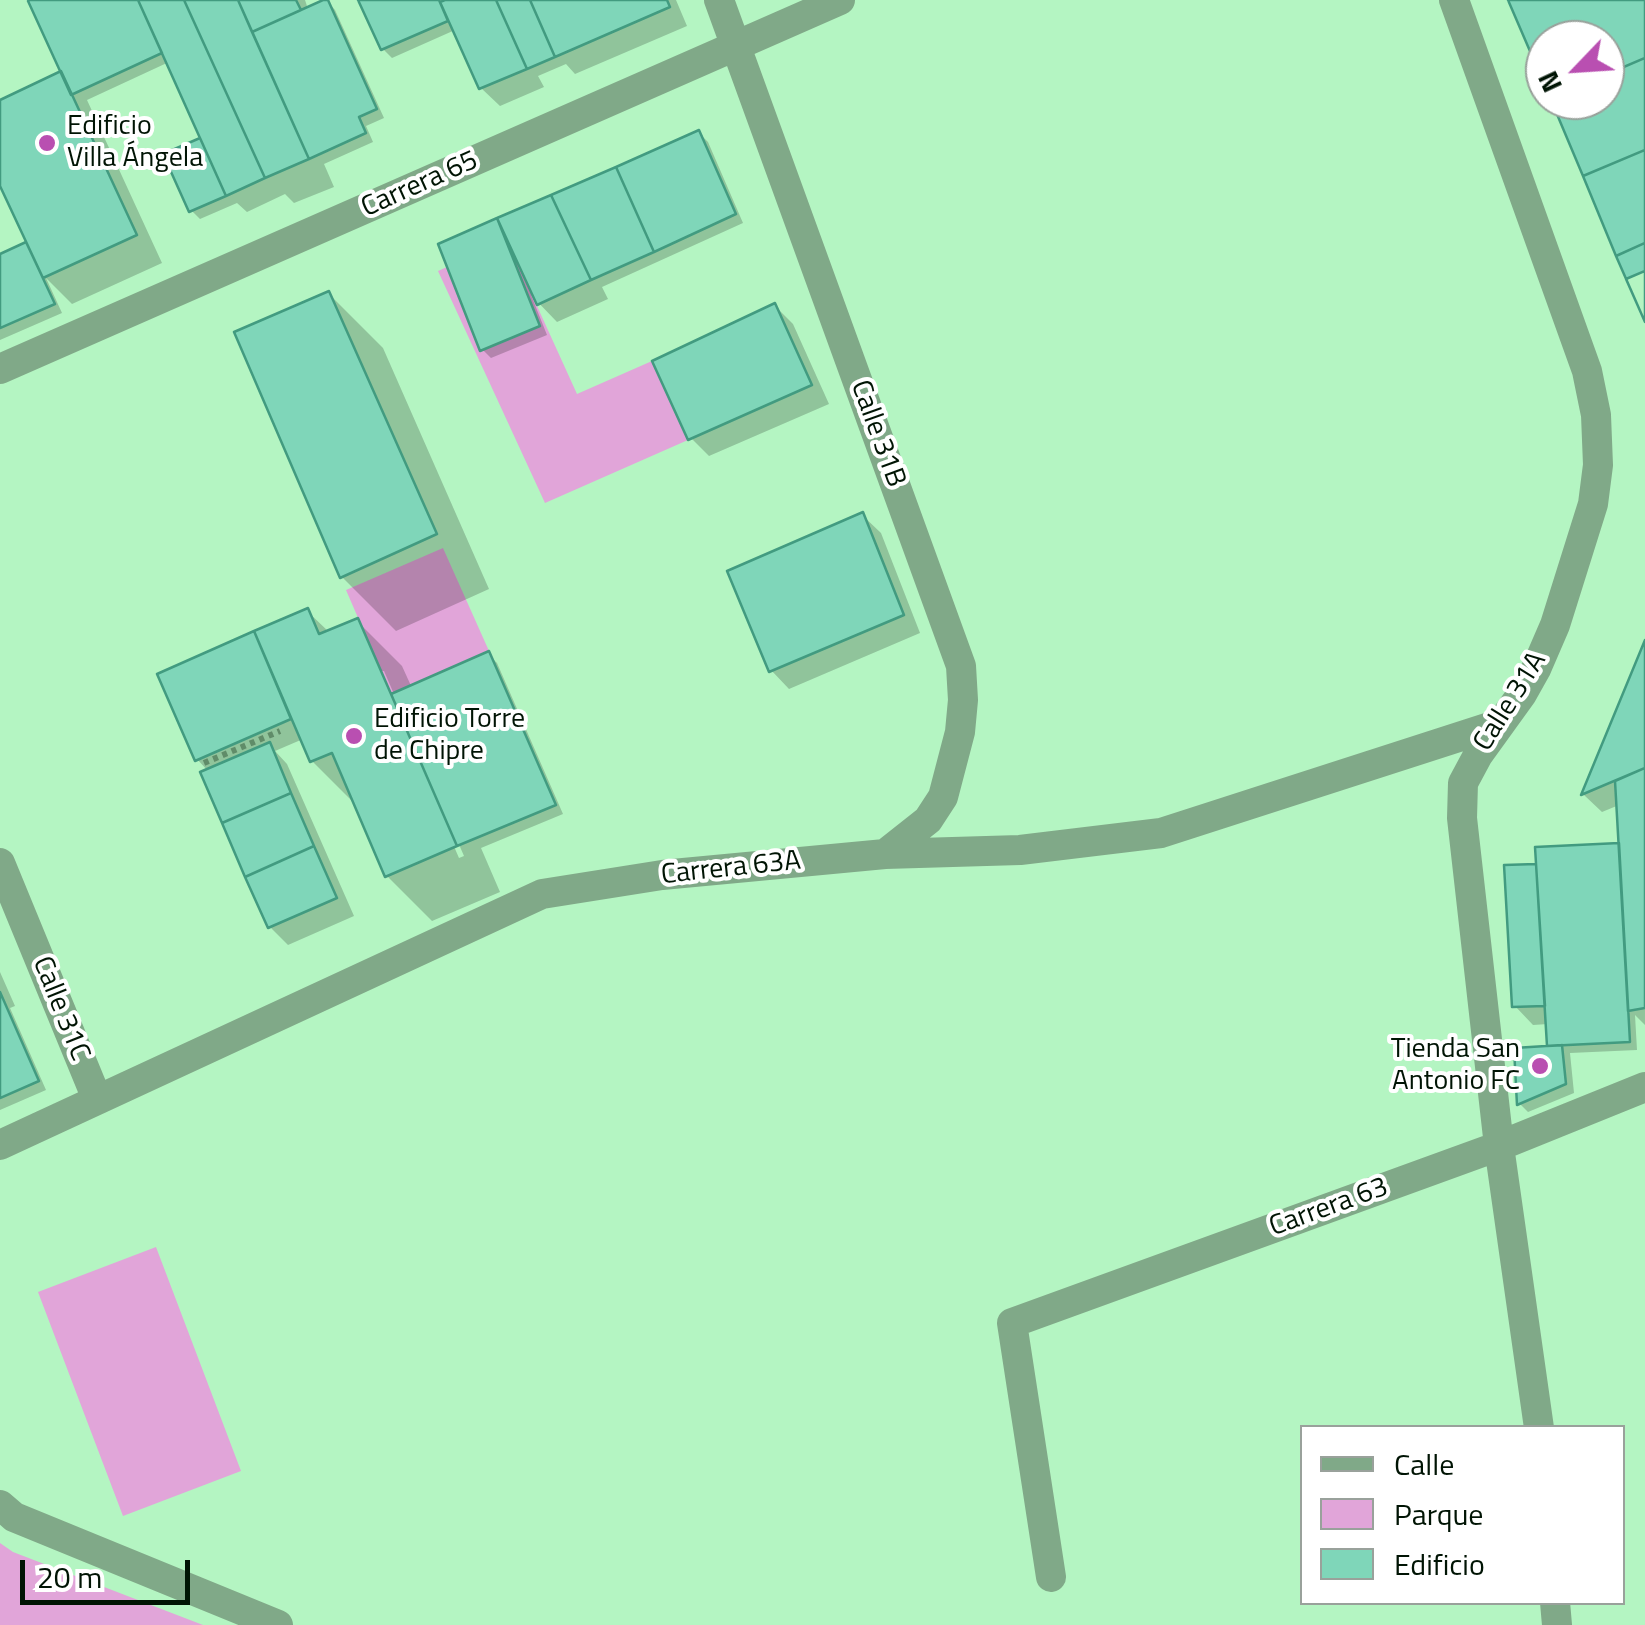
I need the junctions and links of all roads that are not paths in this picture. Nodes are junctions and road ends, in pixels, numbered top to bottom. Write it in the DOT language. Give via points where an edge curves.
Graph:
graph roads {
  1 [pos="718,0"];
  2 [pos="840,0"];
  3 [pos="1454,0"];
  4 [pos="737,46"];
  5 [pos="0,369"];
  6 [pos="1499,724"];
  7 [pos="885,854"];
  8 [pos="0,864"];
  9 [pos="1645,1087"];
  10 [pos="97,1099"];
  11 [pos="0,1145"];
  12 [pos="1498,1146"];
  13 [pos="1539,1425"];
  14 [pos="0,1505"];
  15 [pos="1051,1578"];
  16 [pos="278,1625"];
  1 -- 4 [label="street, Calle 31B"];
  2 -- 4 [label="street, Carrera 65"];
  3 -- 6 [label="street, Calle 31A" via="1587,371 1596,415 1592,504 1568,587 1536,669"];
  4 -- 5 [label="street, Carrera 65"];
  4 -- 7 [label="street, Calle 31B" via="961,666 960,732 943,797 928,820"];
  6 -- 7 [label="street, Carrera 63A" via="1161,834 1020,850"];
  6 -- 12 [label="street, Calle 31A" via="1463,784 1462,818"];
  7 -- 10 [label="street, Carrera 63A" via="542,894"];
  8 -- 10 [label="street, Calle 31C"];
  9 -- 12 [label="street, Carrera 63"];
  10 -- 11 [label="street, Carrera 63A"];
  12 -- 13 [label="street, Calle 31A"];
  12 -- 15 [label="street, Carrera 63" via="1012,1323"];
  14 -- 16 [label="street" via="14,1517"];
}
